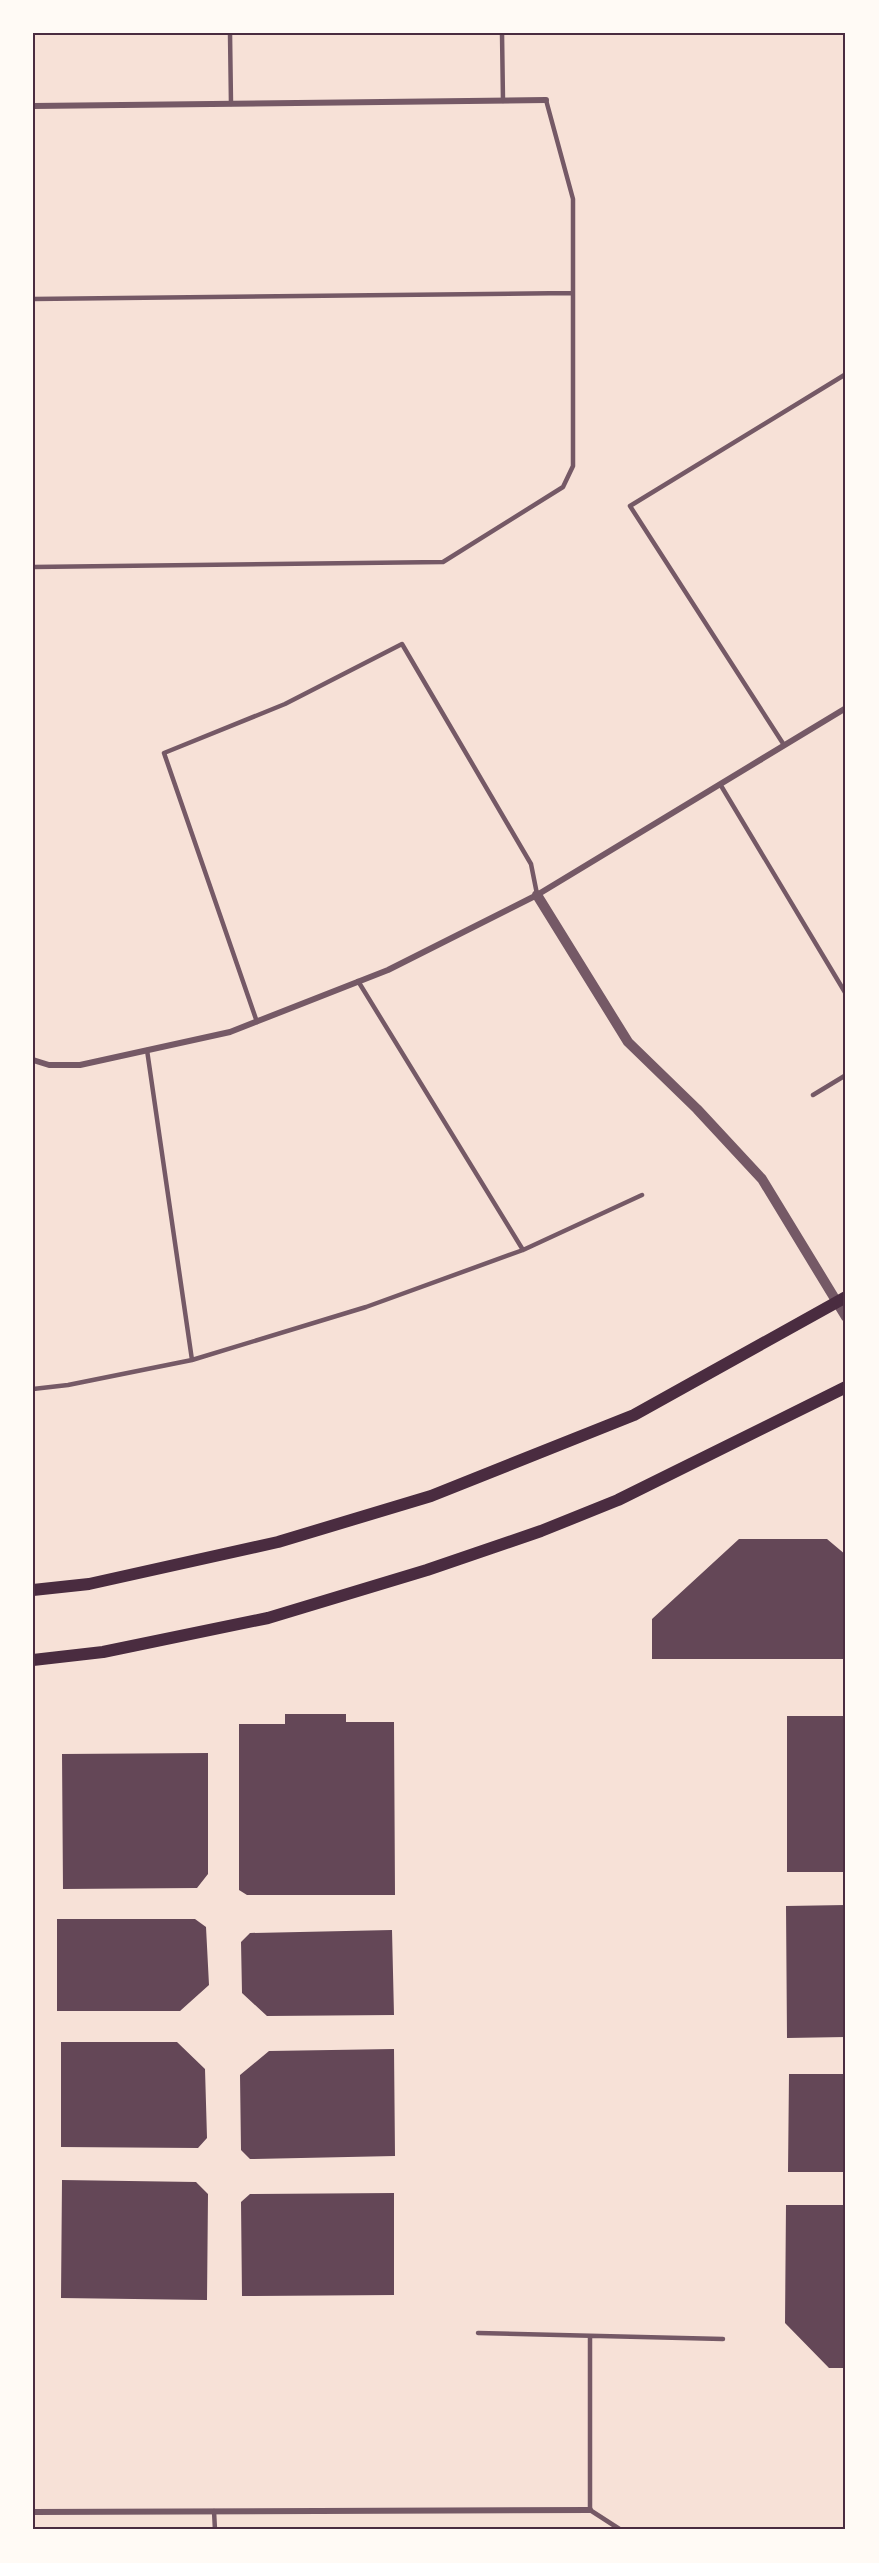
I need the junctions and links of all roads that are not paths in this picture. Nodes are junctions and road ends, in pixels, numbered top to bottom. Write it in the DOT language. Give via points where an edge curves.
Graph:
graph roads {
  1 [pos="230,33"];
  2 [pos="502,33"];
  3 [pos="546,100"];
  4 [pos="503,101"];
  5 [pos="231,104"];
  6 [pos="33,106"];
  7 [pos="571,293"];
  8 [pos="33,298"];
  9 [pos="846,374"];
  10 [pos="33,567"];
  11 [pos="846,708"];
  12 [pos="784,746"];
  13 [pos="720,784"];
  14 [pos="537,895"];
  15 [pos="358,981"];
  16 [pos="846,994"];
  17 [pos="257,1022"];
  18 [pos="147,1050"];
  19 [pos="33,1060"];
  20 [pos="846,1075"];
  21 [pos="813,1095"];
  22 [pos="642,1195"];
  23 [pos="522,1250"];
  24 [pos="842,1299"];
  25 [pos="846,1317"];
  26 [pos="192,1360"];
  27 [pos="846,1387"];
  28 [pos="33,1389"];
  29 [pos="33,1590"];
  30 [pos="33,1660"];
  31 [pos="478,2333"];
  32 [pos="590,2336"];
  33 [pos="723,2339"];
  34 [pos="590,2510"];
  35 [pos="214,2511"];
  36 [pos="33,2512"];
  37 [pos="215,2530"];
  38 [pos="621,2530"];
  1 -- 5 [label="lane"];
  2 -- 4 [label="lane"];
  3 -- 4 [label="street"];
  3 -- 7 [label="lane" via="573,199"];
  4 -- 5 [label="street"];
  5 -- 6 [label="street"];
  7 -- 8 [label="lane"];
  7 -- 10 [label="lane" via="573,466 563,487 443,562"];
  9 -- 12 [label="lane" via="630,506"];
  11 -- 12 [label="street"];
  12 -- 13 [label="street"];
  13 -- 14 [label="street"];
  13 -- 16 [label="lane"];
  14 -- 15 [label="street" via="388,970"];
  14 -- 17 [label="lane" via="531,864 402,644 285,705 164,753"];
  14 -- 24 [label="street" via="628,1042 762,1179"];
  15 -- 17 [label="street"];
  15 -- 23 [label="lane"];
  17 -- 18 [label="street" via="230,1032"];
  18 -- 19 [label="street" via="80,1065 49,1065"];
  18 -- 26 [label="lane"];
  20 -- 21 [label="lane"];
  22 -- 23 [label="lane"];
  23 -- 26 [label="lane" via="366,1307"];
  24 -- 25 [label="street"];
  24 -- 29 [label="main road" via="634,1415 431,1496 278,1542 89,1584"];
  26 -- 28 [label="lane"];
  27 -- 30 [label="main road" via="618,1500 427,1570 268,1618 103,1652"];
  31 -- 32 [label="lane"];
  32 -- 33 [label="lane"];
  32 -- 34 [label="lane"];
  34 -- 35 [label="street"];
  34 -- 38 [label="lane"];
  35 -- 36 [label="street"];
  35 -- 37 [label="lane"];
}
